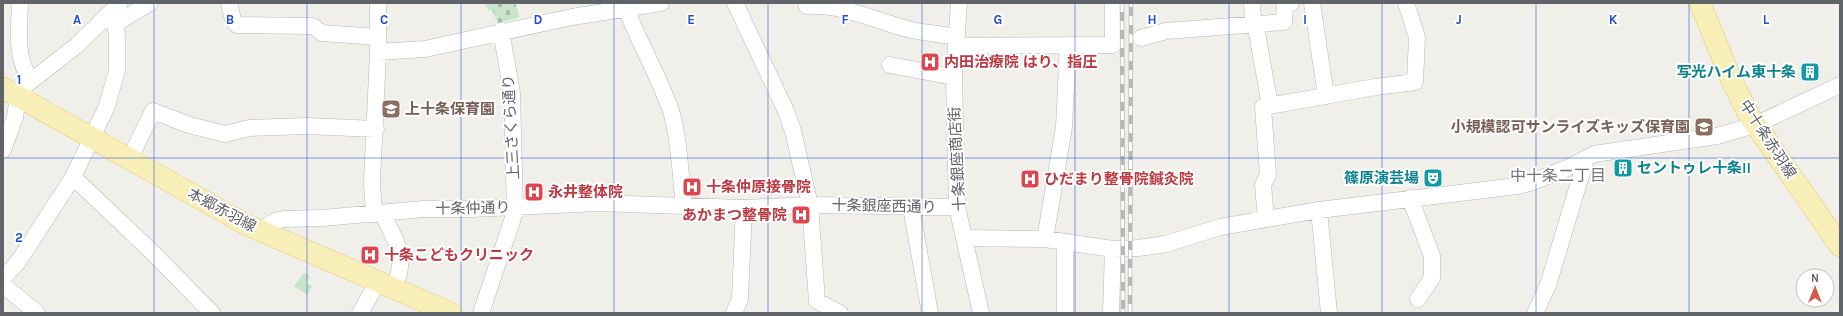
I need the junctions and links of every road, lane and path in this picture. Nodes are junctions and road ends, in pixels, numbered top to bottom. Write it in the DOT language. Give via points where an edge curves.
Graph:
graph roads {
  1 [pos="20,3"];
  2 [pos="120,3"];
  3 [pos="150,3"];
  4 [pos="229,3"];
  5 [pos="378,3"];
  6 [pos="661,3"];
  7 [pos="735,3"];
  8 [pos="806,3"];
  9 [pos="959,3"];
  10 [pos="1113,3"];
  11 [pos="1252,3"];
  12 [pos="1291,3"];
  13 [pos="1312,3"];
  14 [pos="1406,3"];
  15 [pos="1700,3"];
  16 [pos="626,8"];
  17 [pos="570,10"];
  18 [pos="111,20"];
  19 [pos="1255,24"];
  20 [pos="501,31"];
  21 [pos="1141,38"];
  22 [pos="956,41"];
  23 [pos="378,44"];
  24 [pos="1068,45"];
  25 [pos="890,65"];
  26 [pos="954,77"];
  27 [pos="31,80"];
  28 [pos="1840,85"];
  29 [pos="11,92"];
  30 [pos="1326,96"];
  31 [pos="1270,106"];
  32 [pos="1755,125"];
  33 [pos="376,129"];
  34 [pos="91,137"];
  35 [pos="3,150"];
  36 [pos="1586,159"];
  37 [pos="129,160"];
  38 [pos="73,177"];
  39 [pos="1410,198"];
  40 [pos="684,205"];
  41 [pos="810,205"];
  42 [pos="516,207"];
  43 [pos="911,207"];
  44 [pos="744,208"];
  45 [pos="957,208"];
  46 [pos="1319,210"];
  47 [pos="378,213"];
  48 [pos="1266,219"];
  49 [pos="260,231"];
  50 [pos="964,238"];
  51 [pos="1045,239"];
  52 [pos="1065,243"];
  53 [pos="1840,246"];
  54 [pos="1112,249"];
  55 [pos="3,278"];
  56 [pos="3,285"];
  57 [pos="386,285"];
  58 [pos="1418,298"];
  59 [pos="447,312"];
  60 [pos="37,313"];
  61 [pos="212,313"];
  62 [pos="360,313"];
  63 [pos="481,313"];
  64 [pos="734,313"];
  65 [pos="840,313"];
  66 [pos="930,313"];
  67 [pos="980,313"];
  68 [pos="1065,313"];
  69 [pos="1111,313"];
  70 [pos="1329,313"];
  71 [pos="1535,313"];
  1 -- 27 [label="street" via="20,48 24,71"];
  2 -- 18 [label="street"];
  3 -- 18 [label="street"];
  4 -- 23 [label="street" via="233,20 237,25 313,26 322,33"];
  5 -- 23 [label="street"];
  6 -- 16 [label="street"];
  7 -- 41 [label="street" via="786,111"];
  8 -- 22 [label="street" via="807,6 823,5 854,12"];
  9 -- 22 [label="street, 十条銀座商店街"];
  10 -- 24 [label="street" via="1112,45"];
  11 -- 19 [label="street"];
  12 -- 19 [label="street" via="1285,4 1284,22"];
  13 -- 30 [label="street"];
  14 -- 30 [label="street" via="1416,37 1415,82"];
  15 -- 32 [label="main road, 中十条赤羽線" via="1731,79"];
  16 -- 17 [label="street"];
  16 -- 40 [label="street" via="671,113"];
  17 -- 20 [label="street"];
  18 -- 27 [label="street"];
  18 -- 34 [label="street" via="117,52 115,77 107,106"];
  19 -- 21 [label="street" via="1166,31"];
  19 -- 31 [label="street"];
  20 -- 23 [label="street" via="425,48"];
  20 -- 42 [label="street, 上三さくら通り" via="512,93"];
  22 -- 24 [label="street"];
  22 -- 26 [label="street, 十条銀座商店街"];
  23 -- 33 [label="street"];
  24 -- 51 [label="street" via="1064,127"];
  25 -- 26 [label="street"];
  26 -- 45 [label="street, 十条銀座商店街"];
  27 -- 29 [label="street"];
  28 -- 32 [label="street"];
  29 -- 34 [label="main road, 本郷赤羽線"];
  29 -- 35 [label="street" via="15,117"];
  30 -- 31 [label="street"];
  31 -- 48 [label="street" via="1264,107 1268,175 1263,185"];
  32 -- 36 [label="street" via="1717,136 1605,152"];
  32 -- 53 [label="main road, 中十条赤羽線"];
  33 -- 37 [label="street" via="308,126 249,128 225,134 189,125 153,111"];
  33 -- 47 [label="street" via="372,182"];
  34 -- 37 [label="main road, 本郷赤羽線"];
  34 -- 38 [label="street"];
  36 -- 39 [label="street" via="1530,184"];
  36 -- 71 [label="street" via="1548,285"];
  37 -- 49 [label="main road, 本郷赤羽線"];
  38 -- 55 [label="street" via="18,262"];
  38 -- 61 [label="street"];
  39 -- 46 [label="street"];
  39 -- 58 [label="street" via="1432,256 1432,278"];
  40 -- 42 [label="street, 十条仲通り" via="598,203"];
  40 -- 44 [label="street, 十条仲通り"];
  41 -- 43 [label="street, 十条銀座西通り"];
  41 -- 44 [label="street, 十条仲通り"];
  41 -- 65 [label="street" via="817,301"];
  42 -- 47 [label="street, 十条仲通り"];
  42 -- 63 [label="street, 上三さくら通り"];
  43 -- 45 [label="street, 十条銀座西通り"];
  43 -- 66 [label="street"];
  44 -- 64 [label="street" via="740,299"];
  45 -- 50 [label="street, 十条銀座商店街"];
  46 -- 48 [label="street"];
  46 -- 70 [label="street"];
  47 -- 49 [label="street, 十条仲通り" via="284,219 275,221"];
  47 -- 57 [label="street" via="398,247 401,259 400,272"];
  48 -- 54 [label="street" via="1220,227 1166,244"];
  49 -- 57 [label="main road, 本郷赤羽線"];
  50 -- 51 [label="street"];
  50 -- 67 [label="street, 十条銀座商店街"];
  51 -- 52 [label="street"];
  52 -- 54 [label="street"];
  52 -- 68 [label="street"];
  54 -- 69 [label="street"];
  56 -- 60 [label="street"];
  57 -- 59 [label="main road, 本郷赤羽線"];
  57 -- 62 [label="street"];
}
